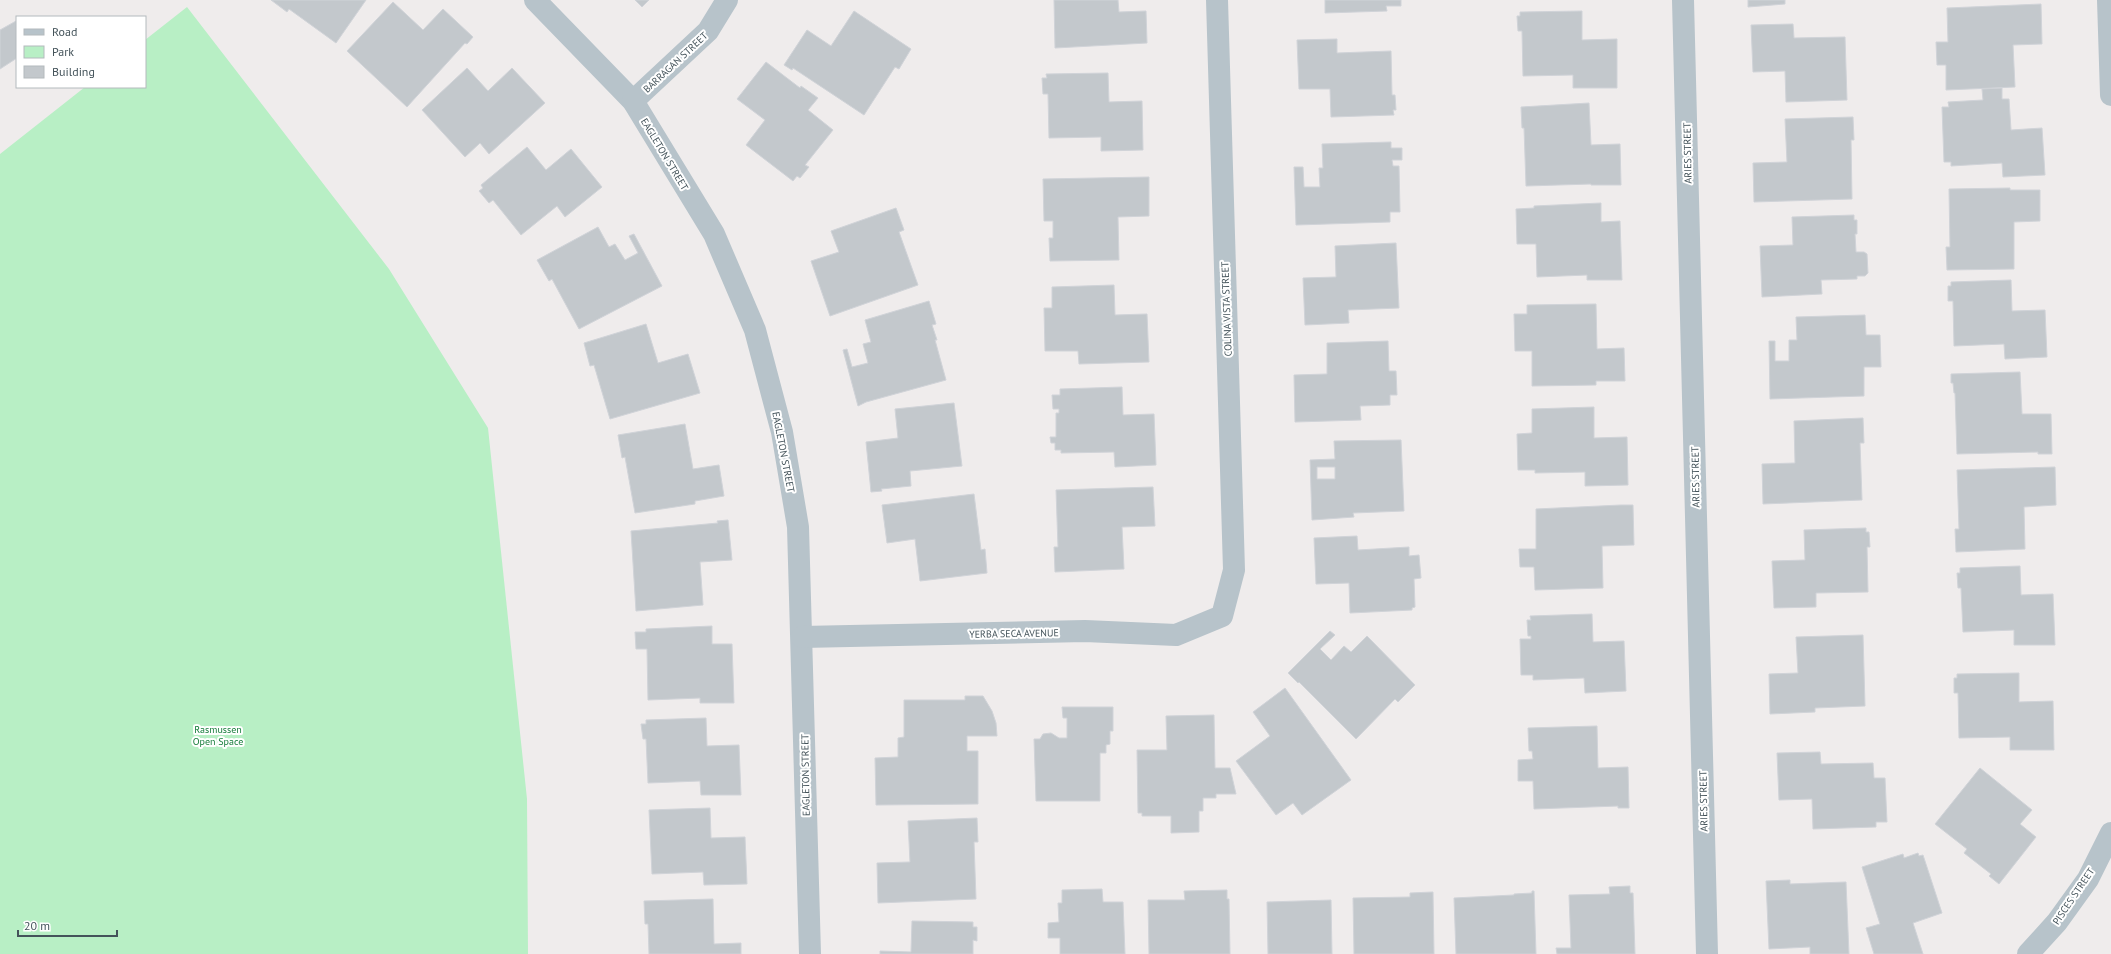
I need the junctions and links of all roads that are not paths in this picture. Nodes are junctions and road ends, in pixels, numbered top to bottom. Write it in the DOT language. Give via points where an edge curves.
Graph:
graph roads {
  1 [pos="535,0"];
  2 [pos="727,0"];
  3 [pos="1217,0"];
  4 [pos="1683,0"];
  5 [pos="2108,0"];
  6 [pos="2111,95"];
  7 [pos="633,101"];
  8 [pos="1222,616"];
  9 [pos="802,637"];
  10 [pos="2111,833"];
  11 [pos="810,954"];
  12 [pos="1707,954"];
  13 [pos="2028,954"];
  1 -- 7 [label="street, EAGLETON STREET"];
  2 -- 7 [label="street, BARRAGAN STREET" via="708,31"];
  3 -- 8 [label="street, COLINA VISTA STREET" via="1234,570"];
  4 -- 12 [label="street, ARIES STREET"];
  5 -- 6 [label="street"];
  7 -- 9 [label="street, EAGLETON STREET" via="714,234 755,330 782,432 798,527"];
  8 -- 9 [label="street, YERBA SECA AVENUE" via="1176,635 1085,631"];
  9 -- 11 [label="street, EAGLETON STREET"];
  10 -- 13 [label="street, PISCES STREET" via="2088,879 2057,922"];
}
